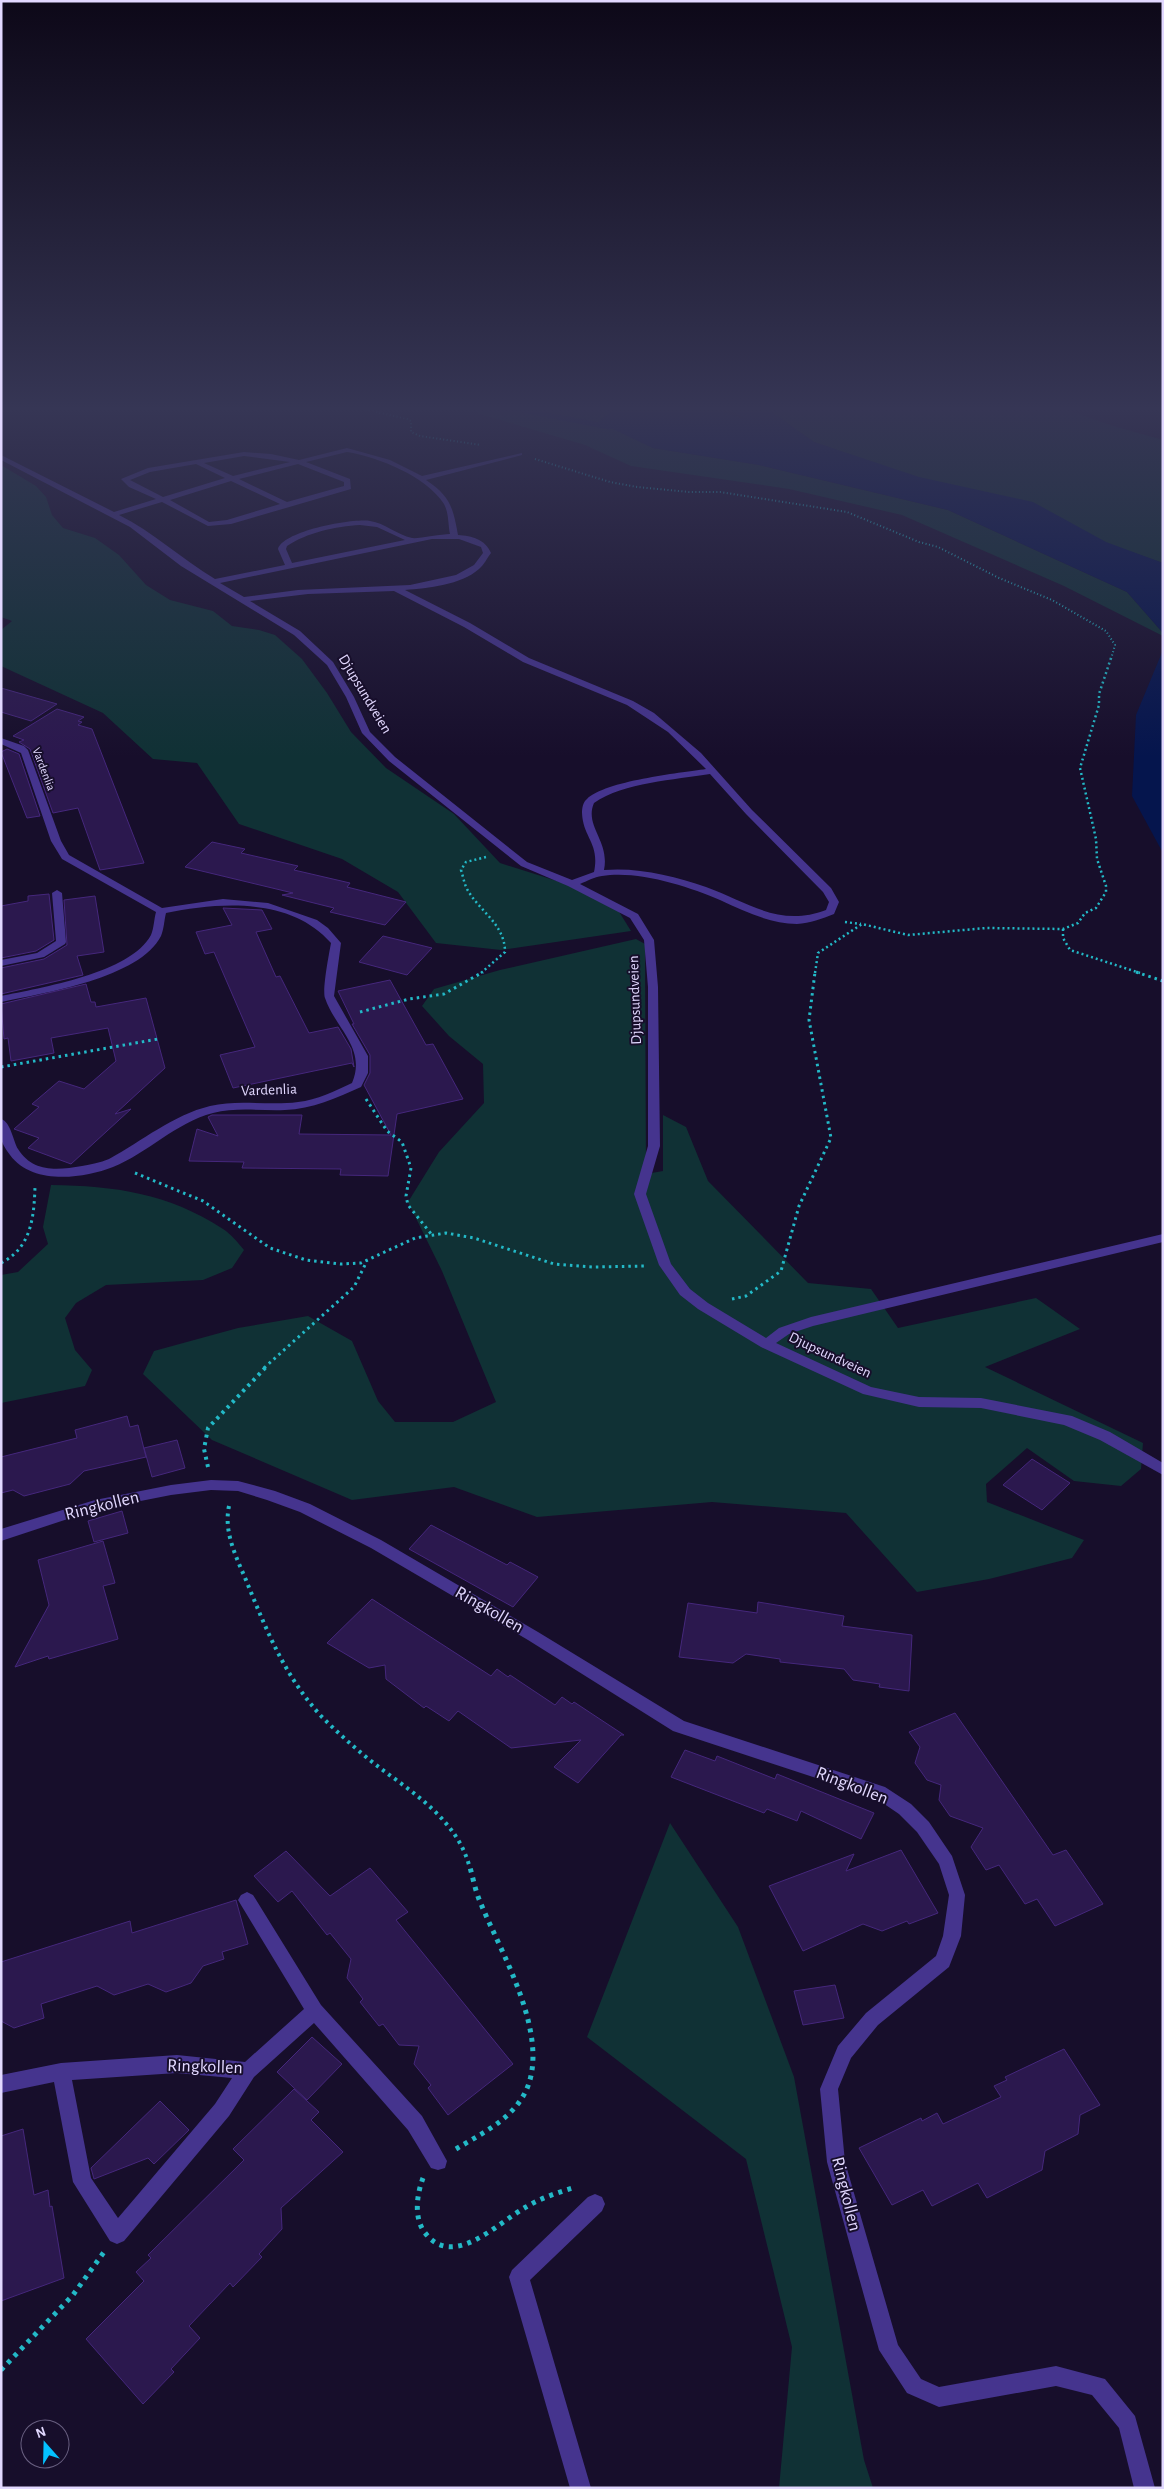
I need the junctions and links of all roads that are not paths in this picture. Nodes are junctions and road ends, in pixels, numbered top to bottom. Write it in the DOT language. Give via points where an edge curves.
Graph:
graph roads {
  1 [pos="131,524"];
  2 [pos="346,524"];
  3 [pos="372,524"];
  4 [pos="452,524"];
  5 [pos="454,536"];
  6 [pos="410,540"];
  7 [pos="290,567"];
  8 [pos="213,582"];
  9 [pos="396,589"];
  10 [pos="244,600"];
  11 [pos="1,741"];
  12 [pos="712,771"];
  13 [pos="598,874"];
  14 [pos="572,884"];
  15 [pos="57,892"];
  16 [pos="161,911"];
  17 [pos="1,963"];
  18 [pos="1,999"];
  19 [pos="1,1123"];
  20 [pos="1163,1238"];
  21 [pos="766,1344"];
  22 [pos="1163,1470"];
  23 [pos="1,1535"];
  24 [pos="247,1900"];
  25 [pos="315,2011"];
  26 [pos="248,2071"];
  27 [pos="61,2072"];
  28 [pos="1,2084"];
  29 [pos="438,2160"];
  30 [pos="594,2204"];
  31 [pos="581,2488"];
  32 [pos="1144,2488"];
  1 -- 8 [label="street, Djupsundveien"];
  2 -- 7 [label="street" via="286,542 282,549"];
  3 -- 6 [label="street"];
  4 -- 5 [label="street"];
  5 -- 6 [label="street"];
  5 -- 9 [label="street" via="469,538 484,546 487,553 483,561 448,580"];
  6 -- 7 [label="street"];
  7 -- 8 [label="street"];
  8 -- 10 [label="street, Djupsundveien"];
  9 -- 10 [label="street" via="288,593"];
  9 -- 12 [label="street" via="526,660 630,703 651,715"];
  10 -- 14 [label="street, Djupsundveien" via="314,647 341,679 366,733 378,747 524,864"];
  11 -- 16 [label="street, Vardenlia" via="25,752 56,841 65,857"];
  12 -- 13 [label="street" via="620,788 590,801 586,809 587,819 602,859"];
  12 -- 13 [label="street" via="827,890 834,902 830,912 818,918 785,921 770,918 701,889 643,876"];
  13 -- 14 [label="street"];
  14 -- 21 [label="street, Djupsundveien" via="634,916 649,940 653,987 654,1146 640,1194 665,1265 685,1292 702,1306"];
  15 -- 17 [label="street" via="61,942 52,952 41,956"];
  16 -- 18 [label="street" via="156,936 124,965 68,984"];
  16 -- 19 [label="street, Vardenlia" via="233,900 262,904 316,921 336,943 329,996 362,1056 362,1073 357,1085 298,1106 240,1106 210,1110 175,1124 111,1163 68,1172 36,1171 20,1161"];
  20 -- 21 [label="street" via="811,1322 784,1332"];
  21 -- 22 [label="street, Djupsundveien" via="868,1391 919,1402 981,1403 1067,1420 1105,1436"];
  23 -- 32 [label="street, Ringkollen" via="95,1505 171,1490 211,1485 238,1486 305,1508 376,1544 679,1726 879,1792 905,1809 923,1827 946,1861 958,1895 952,1936 943,1961 872,2020 844,2052 829,2089 836,2162 889,2350 914,2386 939,2397 1056,2376 1098,2386 1128,2423"];
  24 -- 25 [label="street"];
  25 -- 26 [label="street, Ringkollen"];
  25 -- 29 [label="street" via="415,2124"];
  26 -- 27 [label="street, Ringkollen" via="177,2064"];
  26 -- 27 [label="street" via="222,2110 117,2234 82,2182"];
  27 -- 28 [label="street, Ringkollen"];
  30 -- 31 [label="street" via="519,2277"];
}
